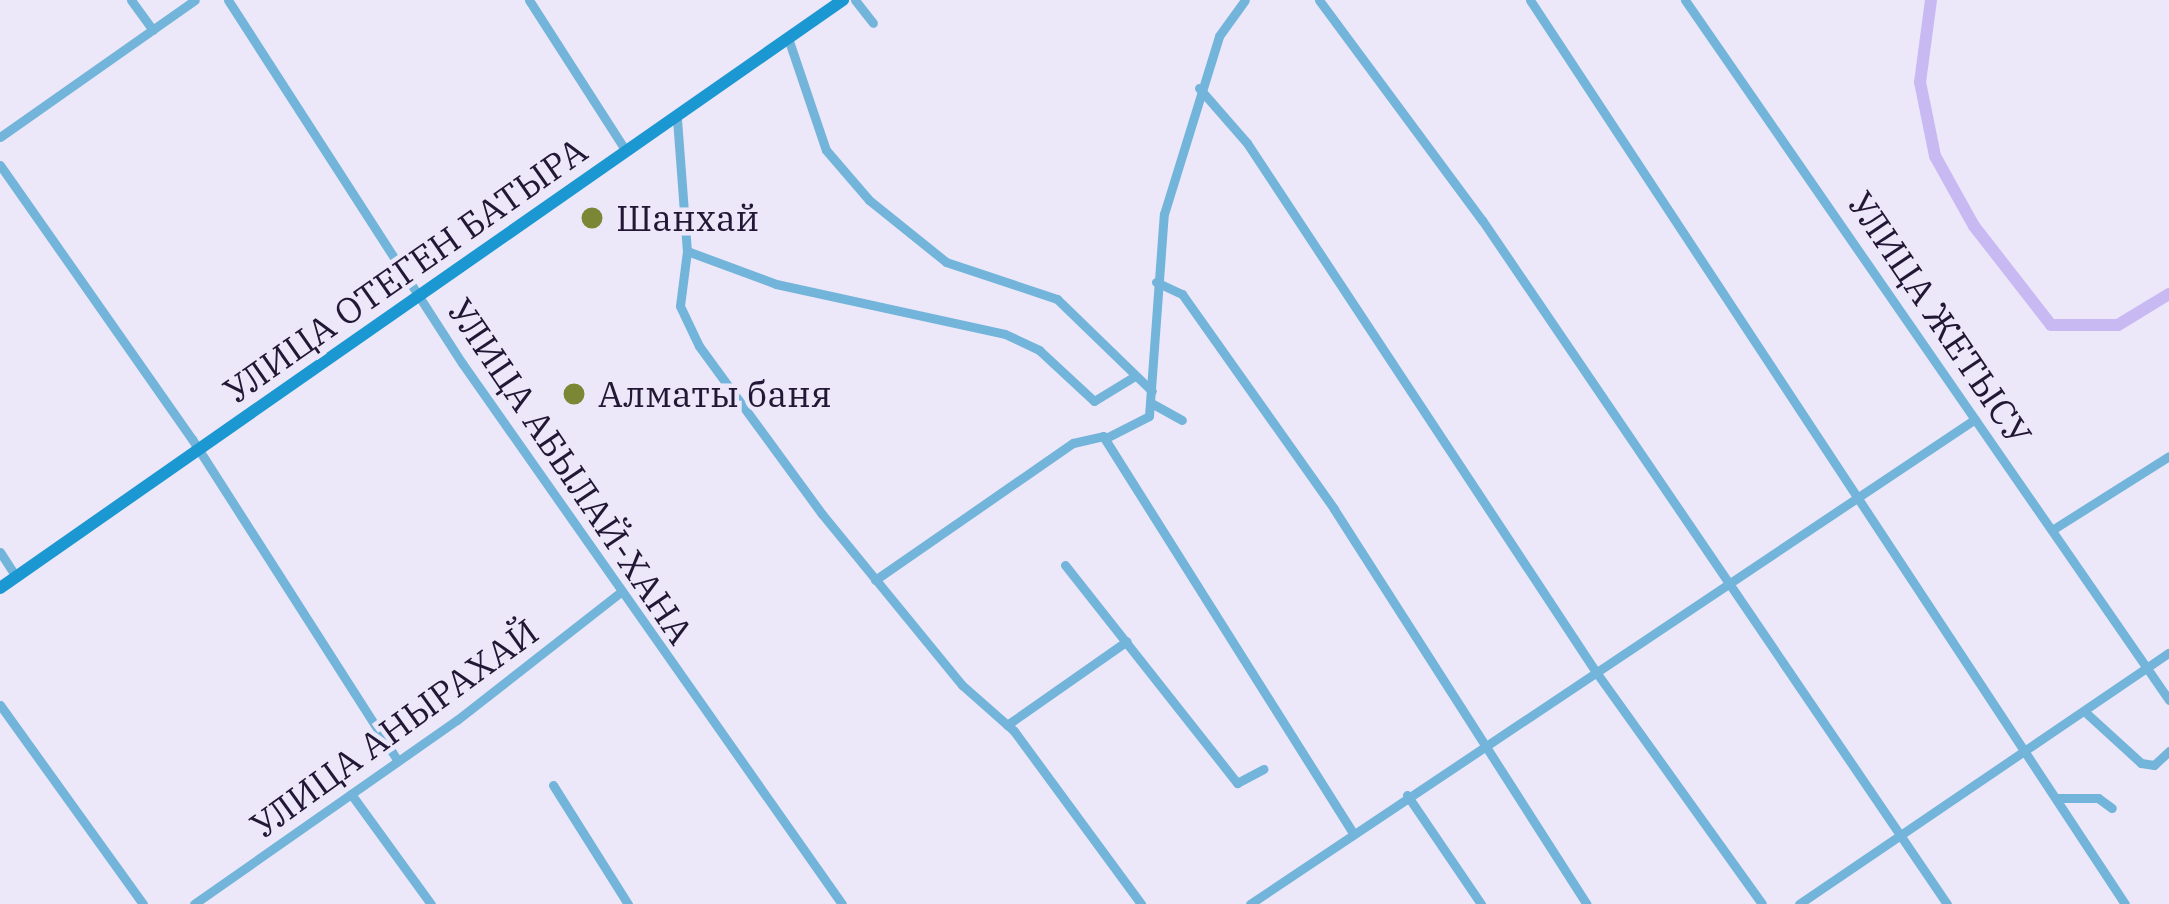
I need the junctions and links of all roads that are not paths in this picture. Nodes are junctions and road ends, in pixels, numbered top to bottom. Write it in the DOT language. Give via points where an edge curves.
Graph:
graph roads {
  1 [pos="131,0"];
  2 [pos="195,0"];
  3 [pos="228,0"];
  4 [pos="529,0"];
  5 [pos="843,0"];
  6 [pos="855,0"];
  7 [pos="1245,0"];
  8 [pos="1319,0"];
  9 [pos="1530,0"];
  10 [pos="1684,0"];
  11 [pos="873,23"];
  12 [pos="153,29"];
  13 [pos="788,38"];
  14 [pos="1199,88"];
  15 [pos="677,119"];
  16 [pos="0,136"];
  17 [pos="626,151"];
  18 [pos="0,165"];
  19 [pos="687,251"];
  20 [pos="1156,282"];
  21 [pos="421,296"];
  22 [pos="1135,376"];
  23 [pos="1152,391"];
  24 [pos="1153,404"];
  25 [pos="1975,419"];
  26 [pos="1182,420"];
  27 [pos="1106,441"];
  28 [pos="195,453"];
  29 [pos="2169,456"];
  30 [pos="1860,496"];
  31 [pos="2052,530"];
  32 [pos="0,552"];
  33 [pos="1065,566"];
  34 [pos="16,577"];
  35 [pos="875,580"];
  36 [pos="1730,584"];
  37 [pos="0,588"];
  38 [pos="622,591"];
  39 [pos="1127,641"];
  40 [pos="2169,653"];
  41 [pos="2147,669"];
  42 [pos="1596,672"];
  43 [pos="2169,700"];
  44 [pos="0,705"];
  45 [pos="2084,711"];
  46 [pos="1007,724"];
  47 [pos="1485,742"];
  48 [pos="2024,750"];
  49 [pos="2169,751"];
  50 [pos="398,761"];
  51 [pos="1263,769"];
  52 [pos="553,785"];
  53 [pos="351,794"];
  54 [pos="1407,795"];
  55 [pos="2056,799"];
  56 [pos="2112,808"];
  57 [pos="1352,832"];
  58 [pos="1901,833"];
  59 [pos="1263,896"];
  60 [pos="143,904"];
  61 [pos="194,904"];
  62 [pos="431,904"];
  63 [pos="628,904"];
  64 [pos="842,904"];
  65 [pos="1141,904"];
  66 [pos="1250,904"];
  67 [pos="1273,904"];
  68 [pos="1481,904"];
  69 [pos="1587,904"];
  70 [pos="1762,904"];
  71 [pos="1798,904"];
  72 [pos="1947,904"];
  73 [pos="2125,904"];
  1 -- 12 [label="street"];
  2 -- 12 [label="street"];
  3 -- 21 [label="street, УЛИЦА АБЫЛАЙ-ХАНА"];
  4 -- 17 [label="street"];
  5 -- 13 [label="main road, УЛИЦА ОТЕГЕН БАТЫРА"];
  6 -- 11 [label="street"];
  7 -- 14 [label="street" via="1219,36"];
  8 -- 36 [label="street" via="1482,220"];
  9 -- 30 [label="street"];
  10 -- 25 [label="street, УЛИЦА ЖЕТЫСУ"];
  12 -- 16 [label="street"];
  13 -- 15 [label="main road, УЛИЦА ОТЕГЕН БАТЫРА"];
  13 -- 22 [label="street" via="826,150 869,200 946,262 1057,299"];
  14 -- 20 [label="street" via="1164,214"];
  14 -- 42 [label="street" via="1246,142"];
  15 -- 17 [label="main road, УЛИЦА ОТЕГЕН БАТЫРА"];
  15 -- 19 [label="street"];
  17 -- 21 [label="main road, УЛИЦА ОТЕГЕН БАТЫРА"];
  18 -- 28 [label="street"];
  19 -- 22 [label="street" via="776,284 1005,334 1040,350 1094,401"];
  19 -- 35 [label="street" via="680,306 699,346"];
  20 -- 23 [label="street"];
  20 -- 47 [label="street" via="1182,294"];
  21 -- 28 [label="main road, УЛИЦА ОТЕГЕН БАТЫРА"];
  21 -- 38 [label="street, УЛИЦА АБЫЛАЙ-ХАНА"];
  22 -- 23 [label="street"];
  23 -- 24 [label="street"];
  24 -- 26 [label="street"];
  24 -- 27 [label="street" via="1140,425"];
  25 -- 30 [label="street"];
  25 -- 31 [label="street, УЛИЦА ЖЕТЫСУ"];
  27 -- 35 [label="street" via="1073,442"];
  27 -- 57 [label="street"];
  28 -- 34 [label="main road, УЛИЦА ОТЕГЕН БАТЫРА"];
  28 -- 50 [label="street"];
  29 -- 31 [label="street"];
  30 -- 36 [label="street"];
  30 -- 48 [label="street"];
  31 -- 41 [label="street, УЛИЦА ЖЕТЫСУ"];
  32 -- 34 [label="street"];
  33 -- 39 [label="street"];
  34 -- 37 [label="main road, УЛИЦА ОТЕГЕН БАТЫРА"];
  35 -- 46 [label="street" via="962,685"];
  36 -- 42 [label="street"];
  36 -- 58 [label="street"];
  38 -- 50 [label="street, УЛИЦА АНЫРАХАЙ"];
  38 -- 64 [label="street, УЛИЦА АБЫЛАЙ-ХАНА"];
  39 -- 46 [label="street"];
  39 -- 51 [label="street" via="1237,783"];
  40 -- 41 [label="street"];
  41 -- 43 [label="street, УЛИЦА ЖЕТЫСУ"];
  41 -- 45 [label="street"];
  42 -- 47 [label="street"];
  42 -- 70 [label="street"];
  44 -- 60 [label="street"];
  45 -- 48 [label="street"];
  45 -- 49 [label="street" via="2141,764 2154,765"];
  46 -- 65 [label="street"];
  47 -- 54 [label="street"];
  47 -- 69 [label="street"];
  48 -- 55 [label="street"];
  48 -- 58 [label="street"];
  50 -- 53 [label="street, УЛИЦА АНЫРАХАЙ"];
  52 -- 63 [label="street"];
  53 -- 61 [label="street, УЛИЦА АНЫРАХАЙ"];
  53 -- 62 [label="street"];
  54 -- 57 [label="street"];
  54 -- 68 [label="street"];
  55 -- 56 [label="street" via="2098,798"];
  55 -- 73 [label="street"];
  57 -- 59 [label="street"];
  58 -- 71 [label="street"];
  58 -- 72 [label="street"];
  59 -- 66 [label="street"];
  59 -- 67 [label="street"];
}
